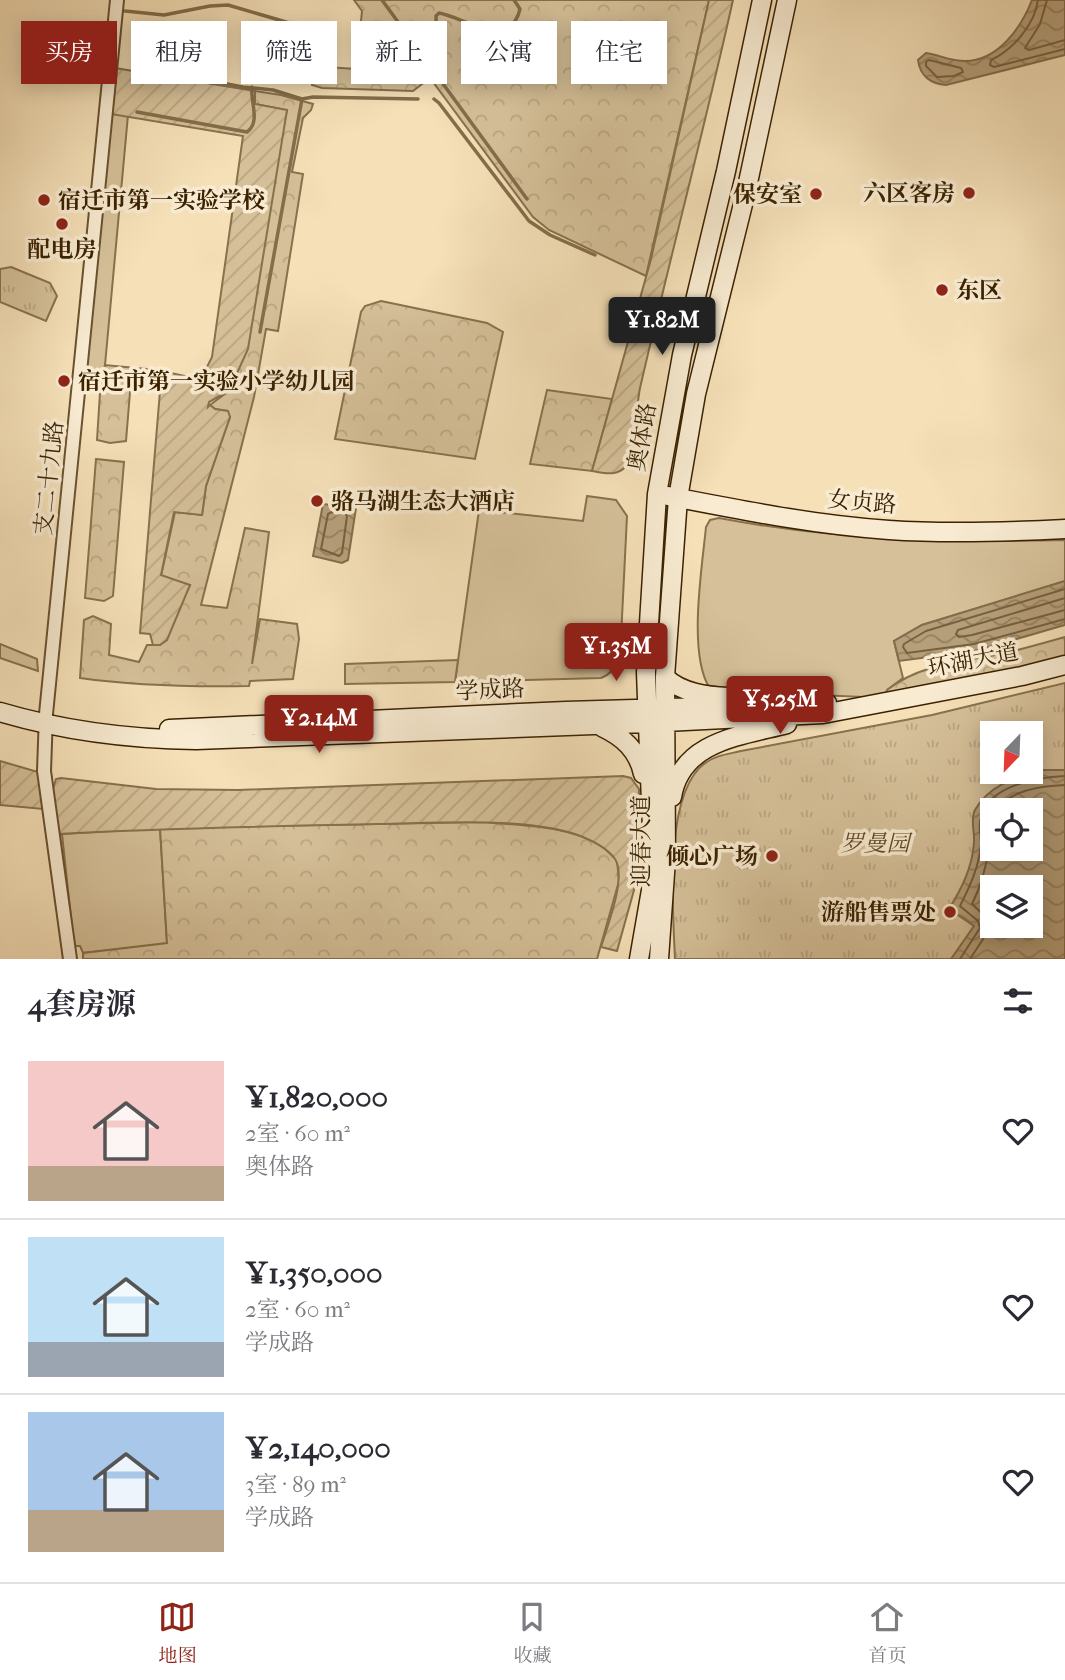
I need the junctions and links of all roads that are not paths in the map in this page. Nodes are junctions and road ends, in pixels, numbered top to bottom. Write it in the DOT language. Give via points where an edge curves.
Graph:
graph roads {
  1 [pos="117,0"];
  2 [pos="762,0"];
  3 [pos="787,0"];
  4 [pos="657,494"];
  5 [pos="678,498"];
  6 [pos="1065,529"];
  7 [pos="1065,665"];
  8 [pos="646,672"];
  9 [pos="665,677"];
  10 [pos="0,700"];
  11 [pos="889,701"];
  12 [pos="825,709"];
  13 [pos="0,712"];
  14 [pos="656,716"];
  15 [pos="600,718"];
  16 [pos="46,720"];
  17 [pos="659,830"];
  18 [pos="70,959"];
  19 [pos="639,959"];
  20 [pos="659,959"];
  1 -- 16 [label="street, 支二十九路"];
  2 -- 4 [label="main road, 奥体路" via="682,355"];
  3 -- 5 [label="main road, 奥体路" via="696,394"];
  4 -- 5 [label="main road, 女贞路"];
  4 -- 8 [label="main road, 奥体路"];
  5 -- 6 [label="main road, 女贞路" via="789,519 890,530"];
  5 -- 9 [label="main road, 奥体路"];
  7 -- 11 [label="main road, 环湖大道"];
  8 -- 14 [label="main road, 奥体路"];
  8 -- 15 [label="main road" via="637,692"];
  9 -- 12 [label="main road" via="688,691 712,696"];
  9 -- 14 [label="main road, 奥体路"];
  10 -- 16 [label="main road, 学成路"];
  11 -- 12 [label="main road, 学成路"];
  12 -- 14 [label="main road, 学成路"];
  12 -- 17 [label="main road" via="704,748 684,765"];
  13 -- 16 [label="main road, 学成路"];
  14 -- 15 [label="main road, 学成路"];
  14 -- 17 [label="main road, 迎春大道"];
  15 -- 16 [label="main road, 学成路" via="169,729"];
  15 -- 17 [label="main road" via="632,747 641,764"];
  16 -- 18 [label="street, 支二十九路" via="44,771"];
  17 -- 19 [label="main road, 迎春大道"];
  17 -- 20 [label="main road, 迎春大道" via="665,896"];
}
